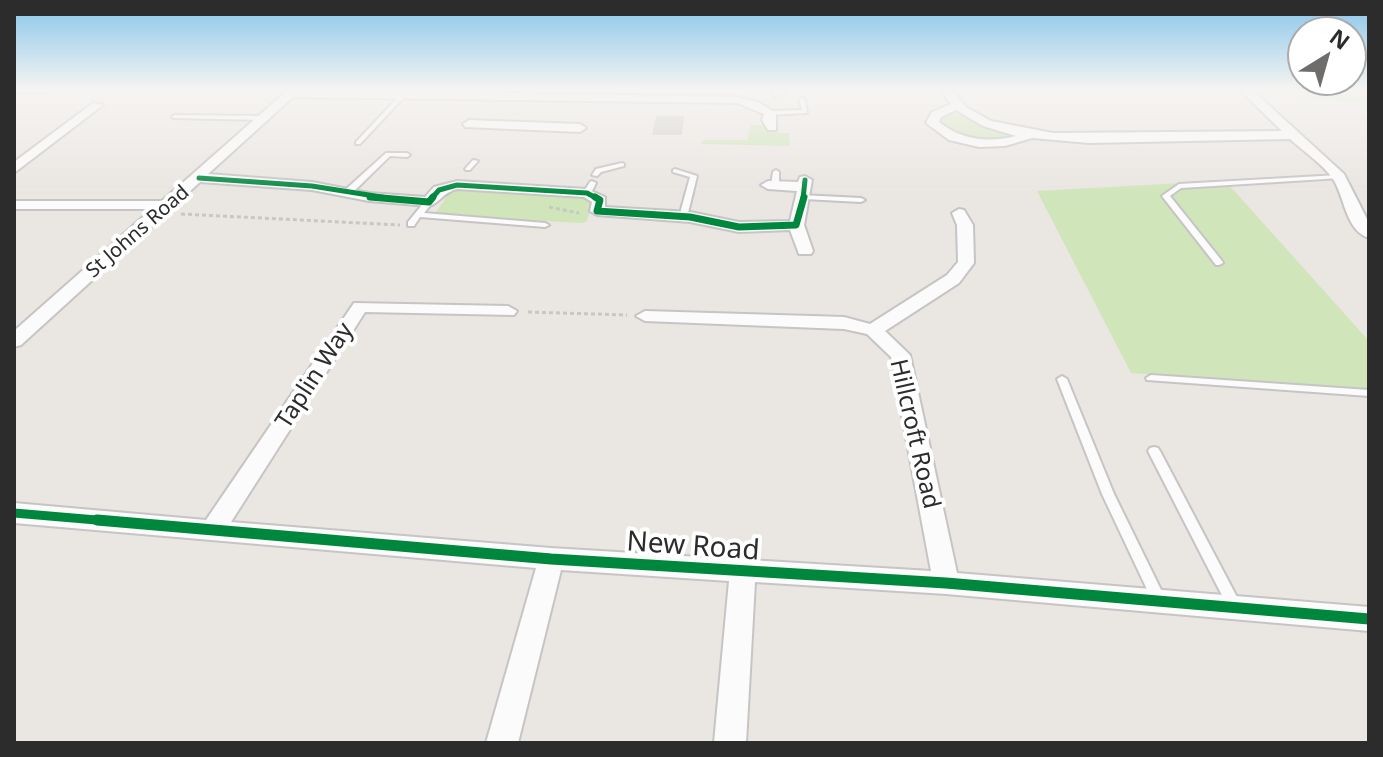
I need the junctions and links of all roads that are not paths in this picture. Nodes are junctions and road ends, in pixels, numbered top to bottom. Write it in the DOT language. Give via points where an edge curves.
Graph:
graph roads {
  1 [pos="72,124"];
  2 [pos="258,124"];
  3 [pos="376,124"];
  4 [pos="565,124"];
  5 [pos="770,124"];
  6 [pos="933,124"];
  7 [pos="992,124"];
  8 [pos="1282,124"];
  9 [pos="772,127"];
  10 [pos="580,128"];
  11 [pos="1029,135"];
  12 [pos="1294,135"];
  13 [pos="358,143"];
  14 [pos="407,155"];
  15 [pos="475,161"];
  16 [pos="622,165"];
  17 [pos="14,169"];
  18 [pos="675,171"];
  19 [pos="463,176"];
  20 [pos="1339,177"];
  21 [pos="199,178"];
  22 [pos="773,181"];
  23 [pos="592,184"];
  24 [pos="805,188"];
  25 [pos="347,193"];
  26 [pos="861,200"];
  27 [pos="429,202"];
  28 [pos="14,205"];
  29 [pos="163,209"];
  30 [pos="959,213"];
  31 [pos="418,215"];
  32 [pos="683,217"];
  33 [pos="411,224"];
  34 [pos="545,225"];
  35 [pos="796,225"];
  36 [pos="1369,233"];
  37 [pos="805,251"];
  38 [pos="1219,263"];
  39 [pos="508,311"];
  40 [pos="645,316"];
  41 [pos="873,330"];
  42 [pos="16,337"];
  43 [pos="1151,378"];
  44 [pos="1062,379"];
  45 [pos="1369,393"];
  46 [pos="1154,451"];
  47 [pos="14,513"];
  48 [pos="214,528"];
  49 [pos="551,559"];
  50 [pos="743,573"];
  51 [pos="946,583"];
  52 [pos="1159,600"];
  53 [pos="1235,607"];
  54 [pos="1369,619"];
  55 [pos="502,743"];
  56 [pos="730,743"];
  1 -- 17 [label="street"];
  2 -- 21 [label="street, St Johns Road"];
  3 -- 13 [label="lane"];
  4 -- 10 [label="street"];
  5 -- 9 [label="street"];
  6 -- 11 [label="street" via="942,133 992,144"];
  7 -- 11 [label="street"];
  8 -- 12 [label="street"];
  11 -- 12 [label="street" via="1077,140"];
  12 -- 20 [label="street"];
  14 -- 25 [label="lane" via="388,154"];
  15 -- 19 [label="lane"];
  16 -- 23 [label="lane" via="598,170"];
  18 -- 32 [label="lane" via="694,176"];
  19 -- 23 [label="street"];
  19 -- 27 [label="street"];
  20 -- 36 [label="street"];
  20 -- 38 [label="lane" via="1179,186 1166,196"];
  21 -- 25 [label="street"];
  21 -- 29 [label="street, St Johns Road"];
  22 -- 24 [label="street"];
  23 -- 32 [label="street" via="600,200 594,217"];
  24 -- 26 [label="lane"];
  24 -- 35 [label="street"];
  25 -- 27 [label="street"];
  27 -- 31 [label="lane"];
  28 -- 29 [label="street"];
  29 -- 42 [label="street, St Johns Road"];
  30 -- 41 [label="street" via="965,225 966,263 953,279"];
  31 -- 33 [label="lane"];
  31 -- 34 [label="lane"];
  32 -- 35 [label="street" via="739,227"];
  35 -- 37 [label="street"];
  39 -- 48 [label="street, Taplin Way" via="360,307"];
  40 -- 41 [label="street, Hillcroft Road" via="844,323"];
  41 -- 51 [label="street, Hillcroft Road" via="900,355"];
  43 -- 45 [label="lane"];
  44 -- 52 [label="lane" via="1108,494"];
  46 -- 53 [label="lane"];
  47 -- 48 [label="street, New Road"];
  48 -- 49 [label="street, New Road"];
  49 -- 50 [label="street, New Road"];
  49 -- 55 [label="street"];
  50 -- 51 [label="street, New Road"];
  50 -- 56 [label="street"];
  51 -- 52 [label="street, New Road"];
  52 -- 53 [label="street, New Road"];
  53 -- 54 [label="street, New Road"];
}
